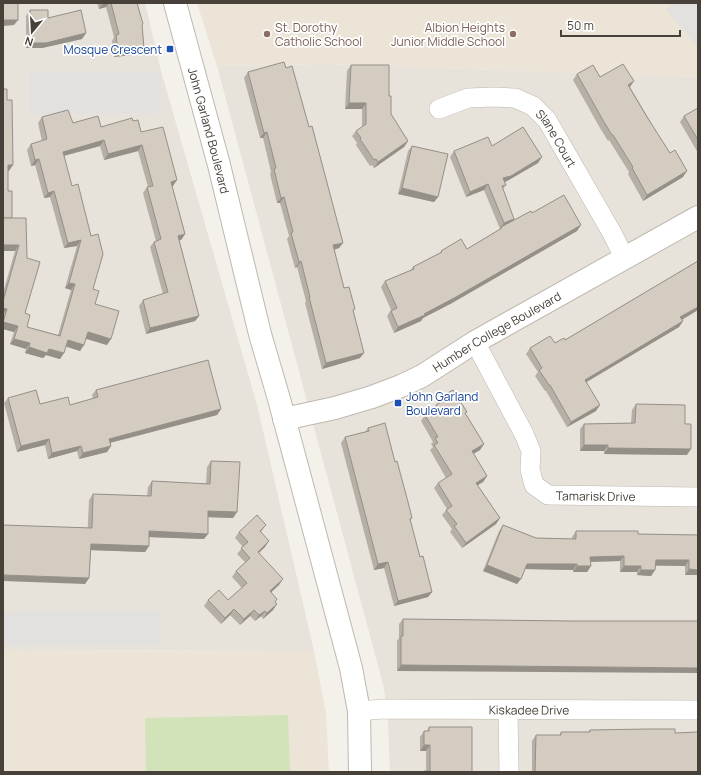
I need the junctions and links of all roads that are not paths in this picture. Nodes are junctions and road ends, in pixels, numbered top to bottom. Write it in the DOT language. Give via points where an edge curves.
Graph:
graph roads {
  1 [pos="175,3"];
  2 [pos="439,109"];
  3 [pos="698,217"];
  4 [pos="625,259"];
  5 [pos="475,342"];
  6 [pos="284,419"];
  7 [pos="698,497"];
  8 [pos="508,710"];
  9 [pos="698,710"];
  10 [pos="359,711"];
  11 [pos="360,772"];
  12 [pos="509,772"];
  1 -- 6 [label="street, John Garland Boulevard"];
  2 -- 4 [label="street, Slane Court" via="468,98 494,97 515,98 533,106 547,120"];
  3 -- 4 [label="street, Humber College Boulevard"];
  4 -- 5 [label="street, Humber College Boulevard"];
  5 -- 6 [label="street, Humber College Boulevard" via="401,386 335,408"];
  5 -- 7 [label="street, Tamarisk Drive" via="524,434 531,451 530,469 534,485 548,495"];
  6 -- 10 [label="street, John Garland Boulevard" via="351,668"];
  8 -- 9 [label="street, Kiskadee Drive"];
  8 -- 10 [label="street, Kiskadee Drive"];
  8 -- 12 [label="street"];
  10 -- 11 [label="street, John Garland Boulevard"];
}
